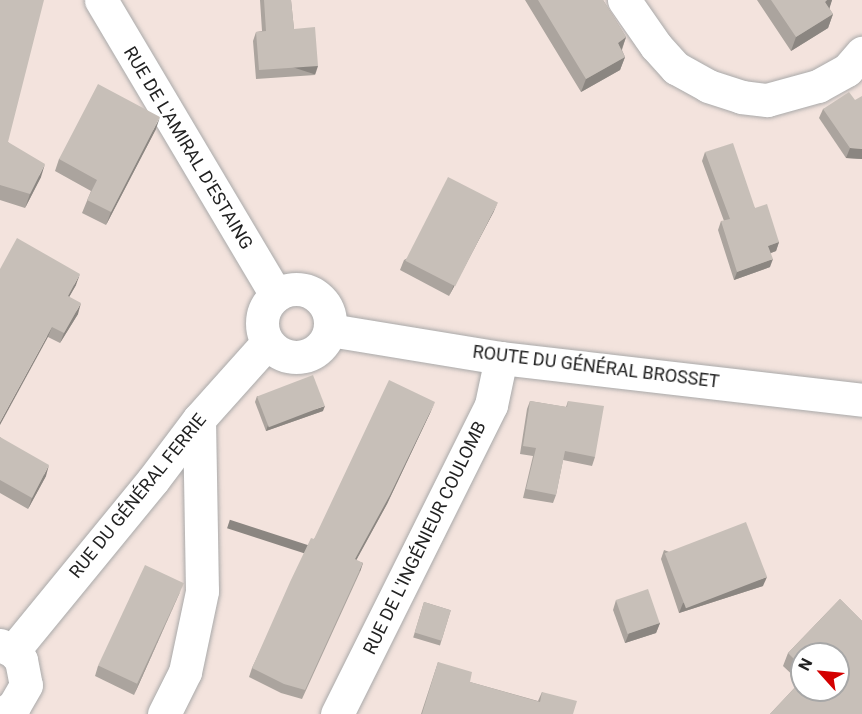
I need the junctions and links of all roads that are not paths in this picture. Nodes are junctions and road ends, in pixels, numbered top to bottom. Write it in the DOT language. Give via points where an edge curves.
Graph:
graph roads {
  1 [pos="101,0"];
  2 [pos="624,0"];
  3 [pos="862,53"];
  4 [pos="276,295"];
  5 [pos="330,330"];
  6 [pos="267,343"];
  7 [pos="501,358"];
  8 [pos="862,400"];
  9 [pos="199,419"];
  10 [pos="6,648"];
  11 [pos="12,712"];
  12 [pos="165,714"];
  13 [pos="337,714"];
  1 -- 4 [label="street, RUE DE L'AMIRAL D'ESTAING"];
  2 -- 3 [label="street" via="676,68 741,98 767,100 818,86 847,70"];
  4 -- 5 [label="street" via="298,289 320,298 330,318"];
  4 -- 6 [label="street" via="263,311 262,333"];
  5 -- 6 [label="street" via="319,350 297,358 286,356"];
  5 -- 7 [label="street, ROUTE DU GÉNÉRAL BROSSET"];
  6 -- 9 [label="street, RUE DU GÉNÉRAL FERRIE"];
  7 -- 8 [label="street, ROUTE DU GÉNÉRAL BROSSET"];
  7 -- 13 [label="street, RUE DE L'INGÉNIEUR COULOMB" via="491,405"];
  9 -- 10 [label="street, RUE DU GÉNÉRAL FERRIE" via="153,480"];
  9 -- 12 [label="street" via="202,591 185,672"];
  10 -- 11 [label="street" via="21,660 26,685"];
}
